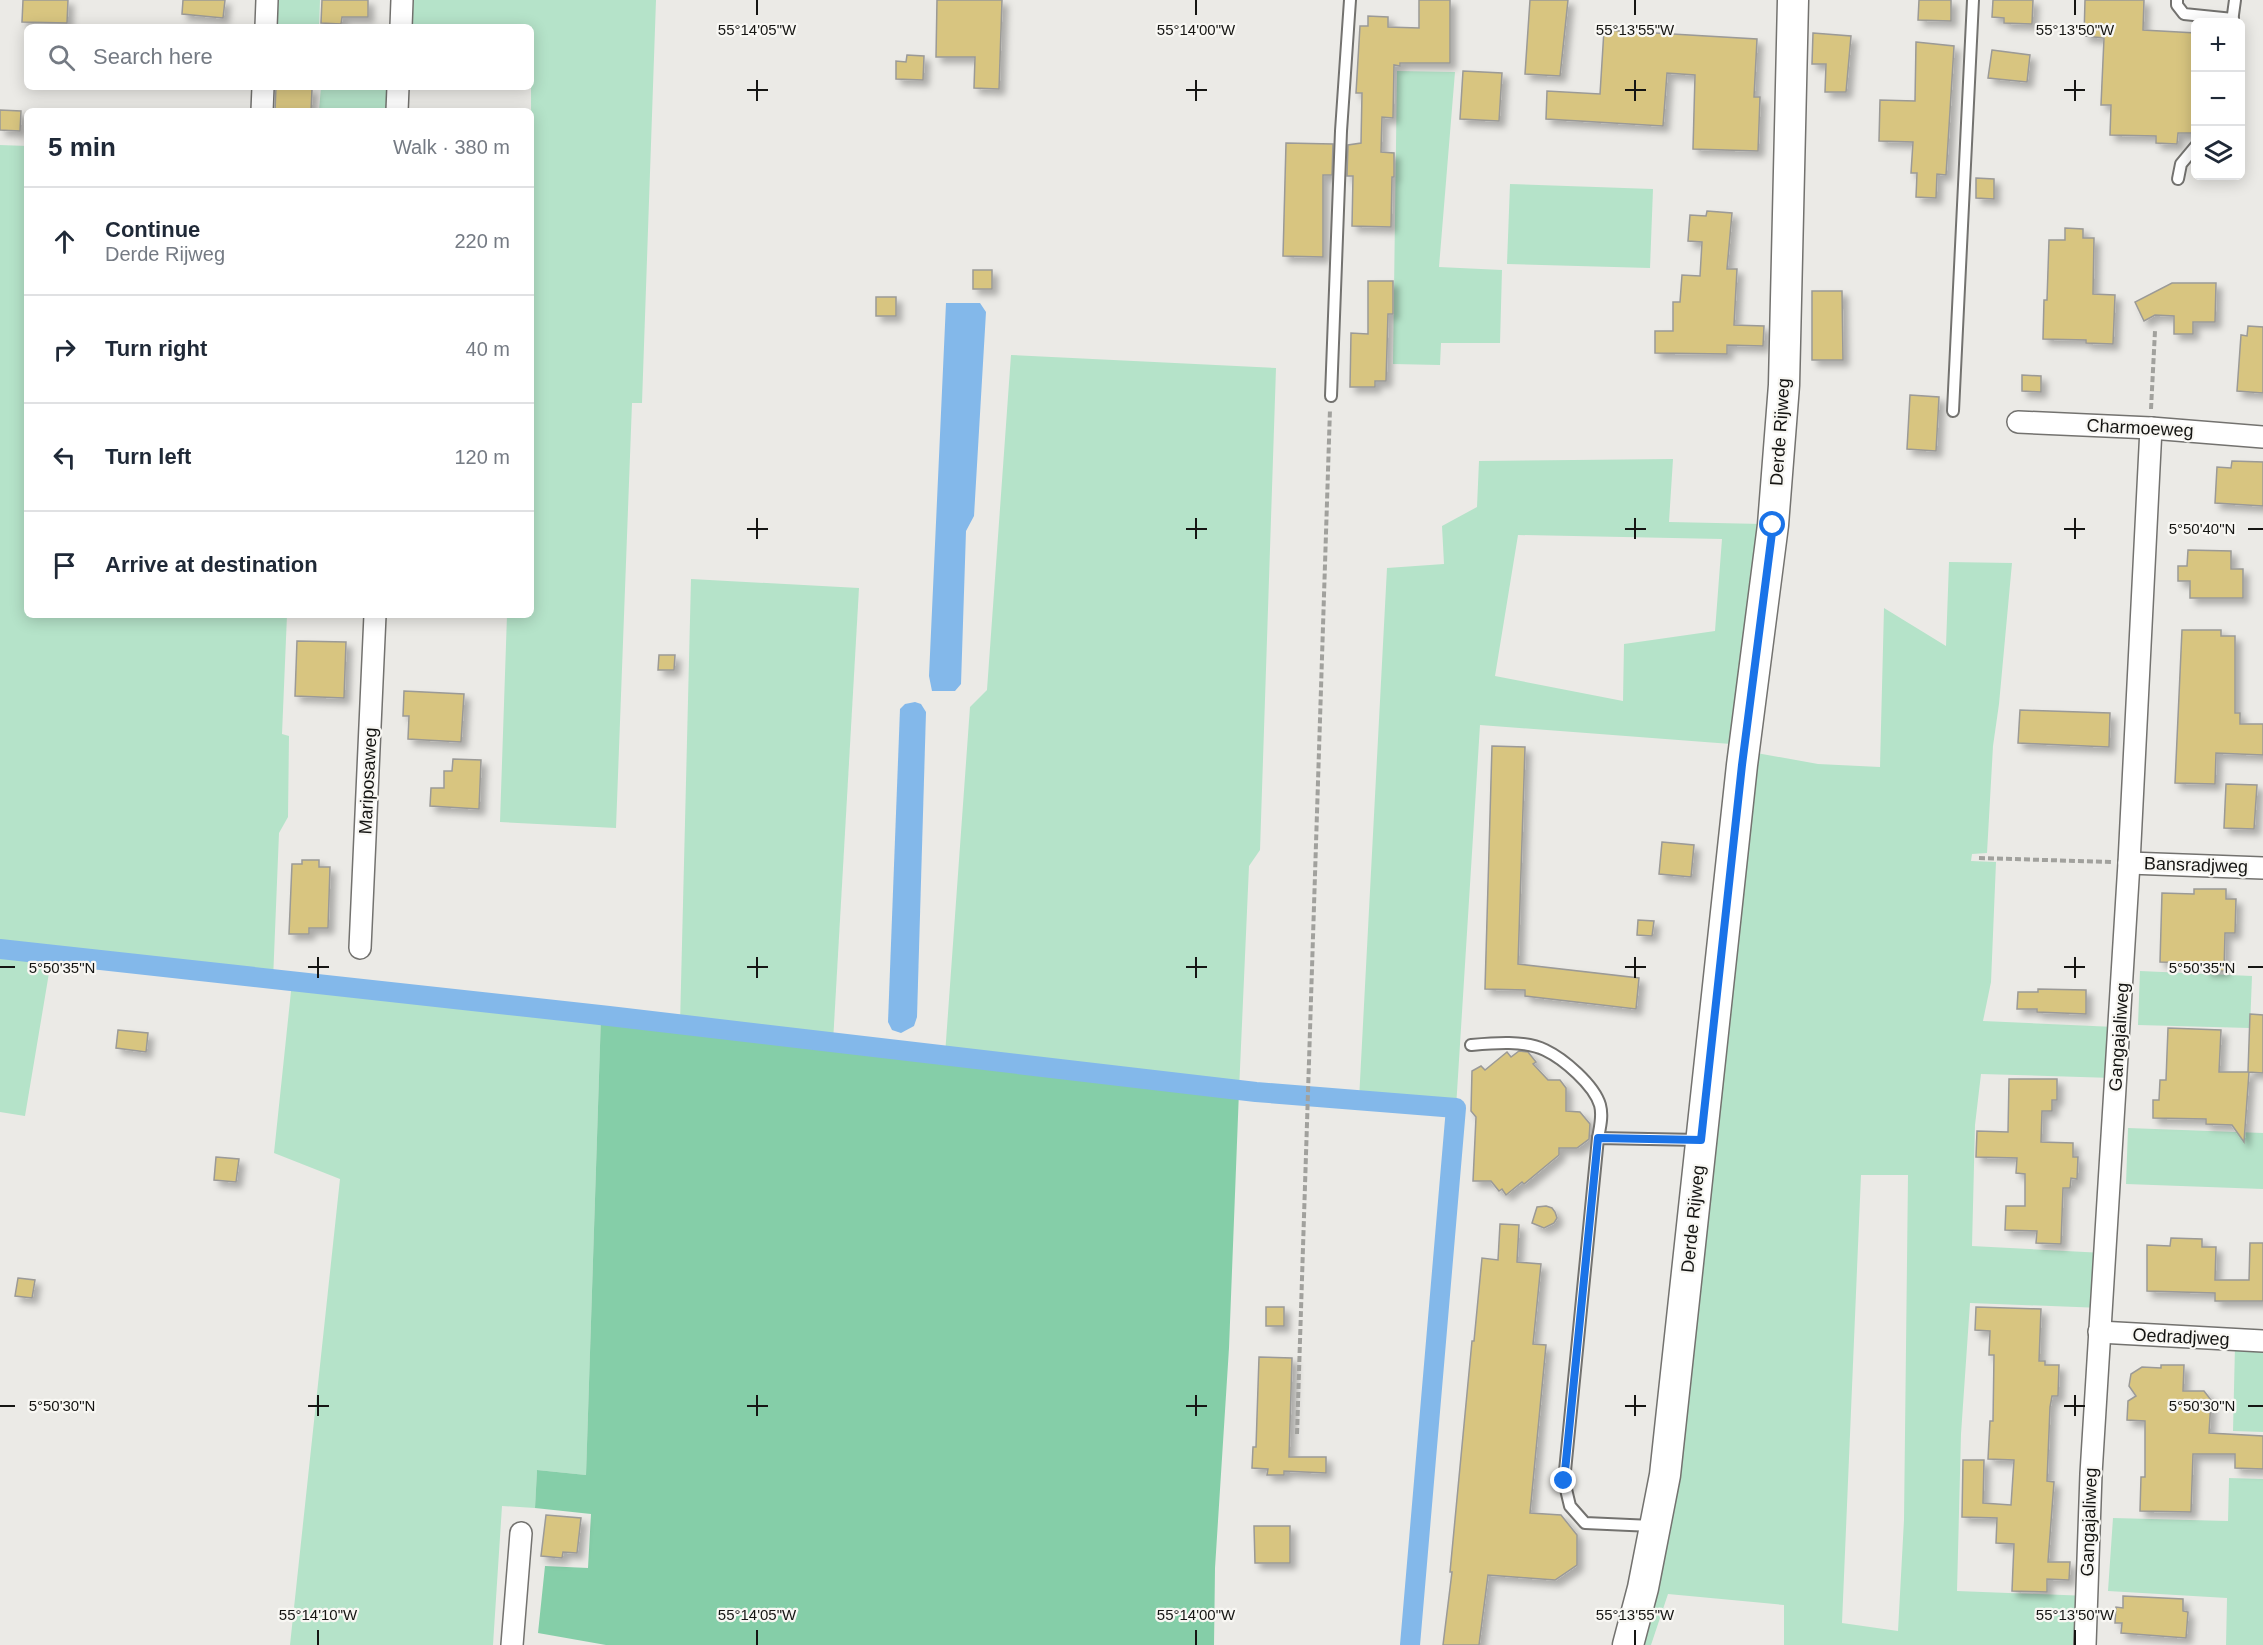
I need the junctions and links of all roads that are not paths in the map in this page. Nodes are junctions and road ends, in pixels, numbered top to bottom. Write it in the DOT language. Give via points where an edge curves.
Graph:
graph roads {
  1 [pos="267,0"];
  2 [pos="402,0"];
  3 [pos="1350,0"];
  4 [pos="1793,0"];
  5 [pos="1973,0"];
  6 [pos="2177,0"];
  7 [pos="2235,0"];
  8 [pos="2211,18"];
  9 [pos="2232,18"];
  10 [pos="266,24"];
  11 [pos="401,24"];
  12 [pos="263,90"];
  13 [pos="398,90"];
  14 [pos="262,108"];
  15 [pos="397,108"];
  16 [pos="2191,152"];
  17 [pos="2178,178"];
  18 [pos="1330,396"];
  19 [pos="1953,411"];
  20 [pos="2018,422"];
  21 [pos="2151,428"];
  22 [pos="2263,437"];
  23 [pos="375,618"];
  24 [pos="2129,863"];
  25 [pos="2263,868"];
  26 [pos="360,948"];
  27 [pos="1471,1045"];
  28 [pos="1598,1138"];
  29 [pos="1701,1140"];
  30 [pos="2099,1332"];
  31 [pos="2263,1341"];
  32 [pos="1655,1526"];
  33 [pos="522,1533"];
  34 [pos="512,1645"];
  35 [pos="1628,1645"];
  36 [pos="2085,1645"];
  1 -- 10 [label="street"];
  2 -- 11 [label="street"];
  3 -- 18 [label="lane"];
  4 -- 29 [label="street, Derde Rijweg" via="1784,385 1777,479"];
  5 -- 19 [label="lane"];
  6 -- 8 [label="lane" via="2184,14"];
  7 -- 9 [label="lane"];
  12 -- 14 [label="street"];
  13 -- 15 [label="street"];
  16 -- 17 [label="lane" via="2181,164"];
  20 -- 21 [label="street, Charmoeweg"];
  21 -- 22 [label="street, Charmoeweg"];
  21 -- 24 [label="street, Gangajaliweg"];
  23 -- 26 [label="street, Mariposaweg"];
  24 -- 25 [label="street, Bansradjweg"];
  24 -- 30 [label="street, Gangajaliweg"];
  27 -- 28 [label="lane" via="1511,1043 1544,1049 1570,1068 1591,1088 1600,1106"];
  28 -- 29 [label="lane"];
  28 -- 32 [label="lane" via="1564,1481 1570,1506 1585,1523"];
  29 -- 32 [label="street, Derde Rijweg" via="1665,1475"];
  30 -- 31 [label="street, Oedradjweg"];
  30 -- 36 [label="street, Gangajaliweg"];
  32 -- 35 [label="street, Derde Rijweg"];
  33 -- 34 [label="street"];
}
